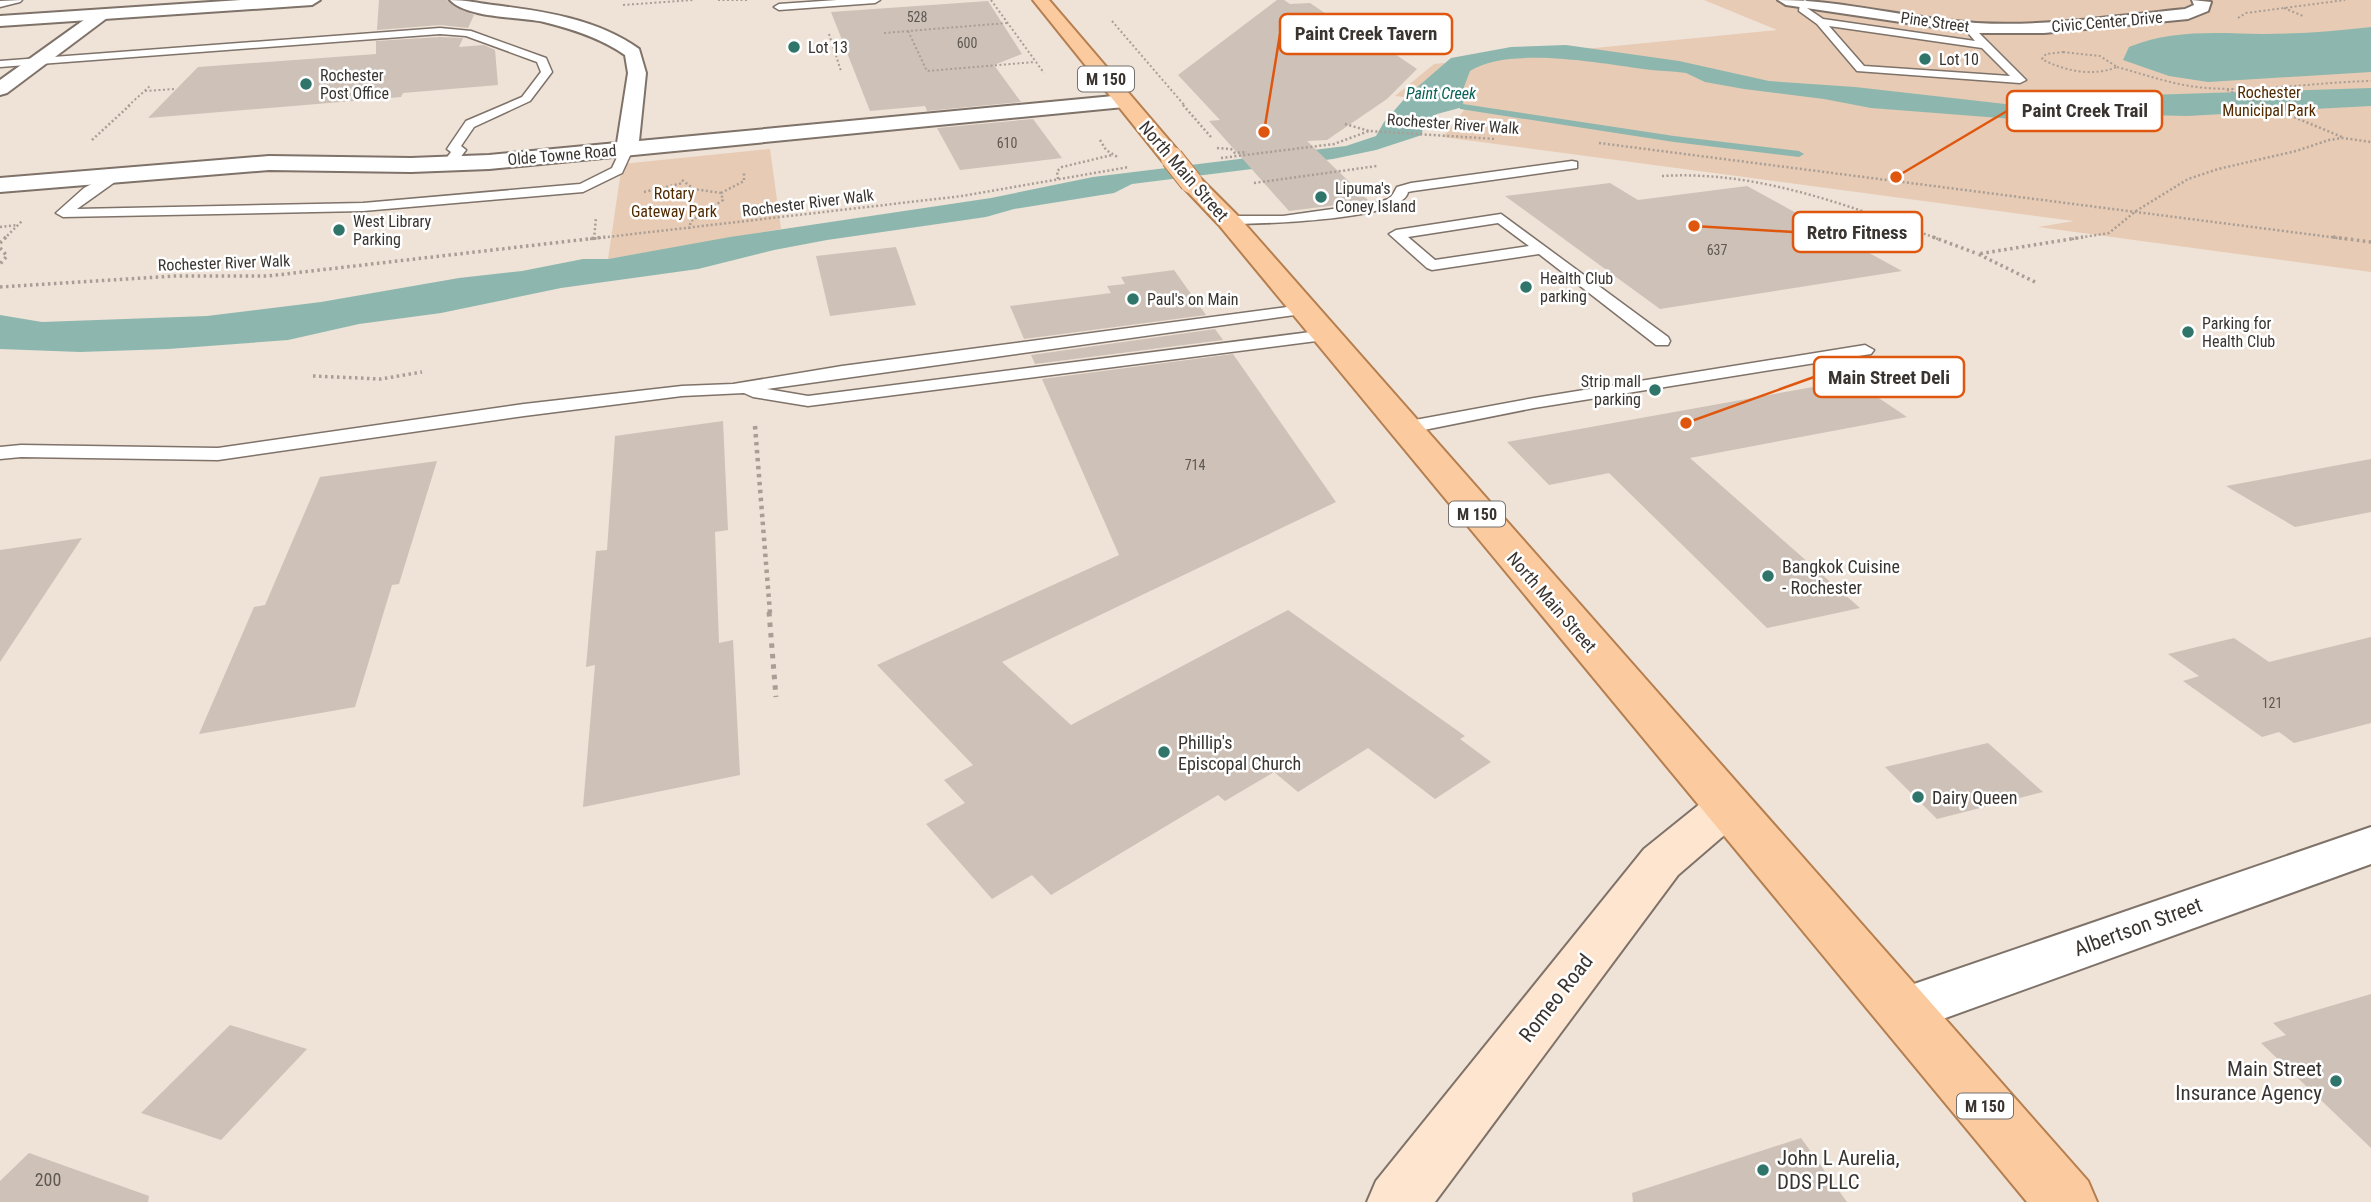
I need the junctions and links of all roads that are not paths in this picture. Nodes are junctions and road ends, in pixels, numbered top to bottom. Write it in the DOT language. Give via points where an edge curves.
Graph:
graph roads {
  1 [pos="17,0"];
  2 [pos="312,0"];
  3 [pos="458,0"];
  4 [pos="875,0"];
  5 [pos="1041,0"];
  6 [pos="1786,0"];
  7 [pos="2200,0"];
  8 [pos="1805,3"];
  9 [pos="0,4"];
  10 [pos="779,7"];
  11 [pos="1996,12"];
  12 [pos="101,15"];
  13 [pos="0,22"];
  14 [pos="1820,22"];
  15 [pos="2044,27"];
  16 [pos="1975,28"];
  17 [pos="1983,45"];
  18 [pos="36,62"];
  19 [pos="0,64"];
  20 [pos="0,89"];
  21 [pos="1124,101"];
  22 [pos="627,149"];
  23 [pos="449,164"];
  24 [pos="1572,165"];
  25 [pos="114,176"];
  26 [pos="0,185"];
  27 [pos="1228,220"];
  28 [pos="1542,249"];
  29 [pos="1303,310"];
  30 [pos="1326,335"];
  31 [pos="1662,341"];
  32 [pos="1865,350"];
  33 [pos="733,389"];
  34 [pos="1404,428"];
  35 [pos="0,453"];
  36 [pos="1727,807"];
  37 [pos="2371,845"];
  38 [pos="1904,1010"];
  39 [pos="1398,1202"];
  40 [pos="2066,1202"];
  1 -- 9 [label="lane"];
  2 -- 12 [label="street"];
  3 -- 22 [label="street" via="546,19 614,40 633,53 637,73"];
  4 -- 10 [label="lane"];
  5 -- 21 [label="main road, North Main Street / M 150"];
  6 -- 8 [label="street, Pine Street"];
  7 -- 15 [label="street, Civic Center Drive" via="2202,8 2188,14"];
  8 -- 14 [label="lane" via="1802,9"];
  8 -- 16 [label="street, Pine Street"];
  11 -- 15 [label="street"];
  12 -- 13 [label="street"];
  12 -- 18 [label="street"];
  14 -- 17 [label="lane"];
  14 -- 17 [label="lane" via="1861,69 2020,80"];
  15 -- 16 [label="street, Pine Street"];
  16 -- 17 [label="lane"];
  18 -- 19 [label="lane"];
  18 -- 20 [label="street"];
  18 -- 23 [label="lane" via="440,31 467,33 542,60 547,72 526,99 471,124 453,149 460,150"];
  21 -- 22 [label="street, Olde Towne Road"];
  21 -- 27 [label="main road, North Main Street / M 150, bridge"];
  22 -- 23 [label="street, Olde Towne Road"];
  22 -- 25 [label="lane" via="618,170 583,188 363,207 63,213"];
  23 -- 25 [label="street, Olde Towne Road" via="269,163"];
  24 -- 27 [label="lane" via="1411,187 1402,190 1394,202 1376,207 1283,220"];
  25 -- 26 [label="street, Olde Towne Road"];
  27 -- 29 [label="main road, North Main Street / M 150"];
  28 -- 28 [label="lane" via="1501,218 1396,234 1432,265"];
  28 -- 31 [label="lane"];
  29 -- 30 [label="main road, North Main Street / M 150"];
  29 -- 33 [label="lane"];
  30 -- 33 [label="lane" via="808,401"];
  30 -- 34 [label="main road, North Main Street / M 150"];
  32 -- 34 [label="lane"];
  33 -- 35 [label="lane" via="537,408 218,454"];
  34 -- 36 [label="main road, North Main Street / M 150"];
  36 -- 38 [label="main road, North Main Street / M 150"];
  36 -- 39 [label="main road, Romeo Road" via="1661,862"];
  37 -- 38 [label="street, Albertson Street"];
  38 -- 40 [label="main road, North Main Street / M 150"];
}
